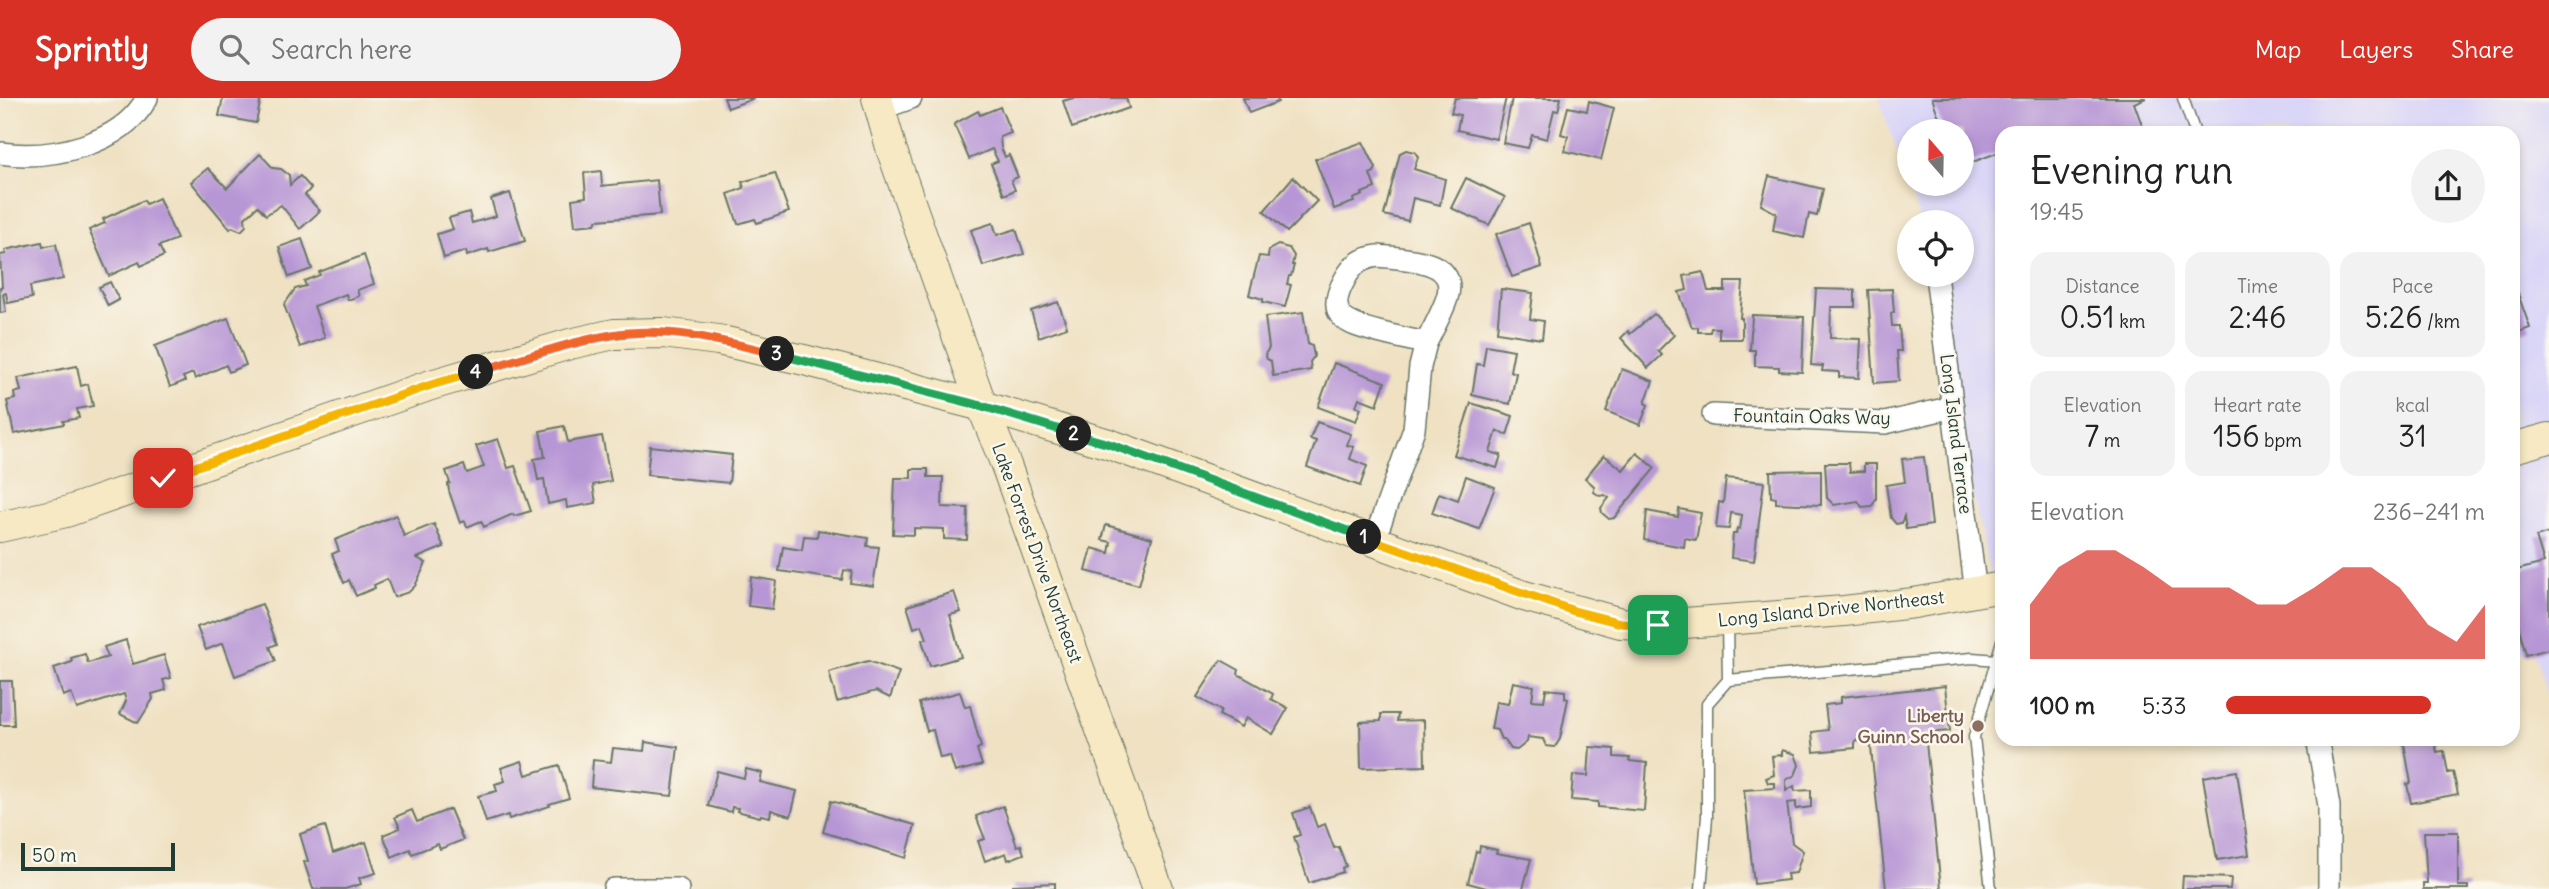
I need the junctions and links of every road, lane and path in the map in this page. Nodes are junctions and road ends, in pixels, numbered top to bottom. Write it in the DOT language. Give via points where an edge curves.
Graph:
graph roads {
  1 [pos="147,98"];
  2 [pos="911,98"];
  3 [pos="2183,98"];
  4 [pos="878,103"];
  5 [pos="2193,126"];
  6 [pos="0,153"];
  7 [pos="1938,287"];
  8 [pos="1426,343"];
  9 [pos="982,406"];
  10 [pos="1953,407"];
  11 [pos="1713,415"];
  12 [pos="2549,438"];
  13 [pos="2520,446"];
  14 [pos="0,527"];
  15 [pos="1374,541"];
  16 [pos="1989,590"];
  17 [pos="1727,620"];
  18 [pos="1995,660"];
  19 [pos="1995,670"];
  20 [pos="1728,680"];
  21 [pos="2318,746"];
  22 [pos="614,889"];
  23 [pos="678,889"];
  24 [pos="1158,889"];
  25 [pos="1701,889"];
  26 [pos="1992,889"];
  27 [pos="2329,889"];
  1 -- 6 [label="street" via="127,122 72,149 49,155"];
  2 -- 4 [label="street"];
  3 -- 5 [label="lane"];
  4 -- 9 [label="street, Lake Forrest Drive Northeast"];
  7 -- 10 [label="street, Long Island Terrace"];
  8 -- 8 [label="street" via="1351,325 1339,313 1336,295 1356,264 1365,257 1378,256 1426,262 1444,273 1447,299"];
  8 -- 15 [label="street" via="1414,429"];
  9 -- 14 [label="street, Long Island Drive Northeast" via="718,340 663,333 614,334 431,385 66,512"];
  9 -- 15 [label="street, Long Island Drive Northeast" via="1109,444"];
  9 -- 24 [label="street, Lake Forrest Drive Northeast"];
  10 -- 11 [label="street, Fountain Oaks Way" via="1885,423"];
  10 -- 16 [label="street, Long Island Terrace"];
  12 -- 13 [label="street"];
  15 -- 17 [label="street, Long Island Drive Northeast" via="1524,596 1621,623"];
  16 -- 17 [label="street, Long Island Drive Northeast" via="1844,611"];
  17 -- 20 [label="lane"];
  18 -- 20 [label="lane"];
  19 -- 26 [label="lane" via="1974,737"];
  20 -- 25 [label="lane" via="1707,704 1707,817"];
  21 -- 27 [label="street" via="2329,806"];
  22 -- 23 [label="street"];
}
